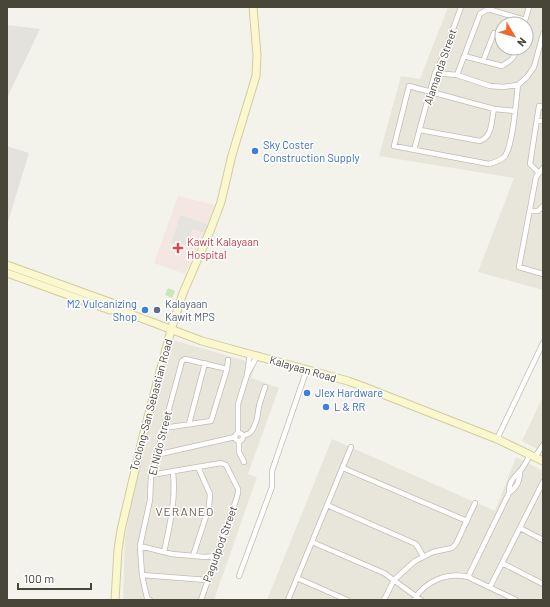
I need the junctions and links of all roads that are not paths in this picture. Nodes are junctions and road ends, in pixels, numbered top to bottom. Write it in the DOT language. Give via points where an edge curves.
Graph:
graph roads {
  1 [pos="253,7"];
  2 [pos="461,7"];
  3 [pos="507,16"];
  4 [pos="494,33"];
  5 [pos="543,34"];
  6 [pos="464,56"];
  7 [pos="515,56"];
  8 [pos="483,61"];
  9 [pos="436,73"];
  10 [pos="457,75"];
  11 [pos="518,85"];
  12 [pos="429,92"];
  13 [pos="543,107"];
  14 [pos="494,109"];
  15 [pos="515,111"];
  16 [pos="537,121"];
  17 [pos="543,121"];
  18 [pos="420,130"];
  19 [pos="414,150"];
  20 [pos="543,168"];
  21 [pos="538,172"];
  22 [pos="543,206"];
  23 [pos="530,211"];
  24 [pos="7,265"];
  25 [pos="7,273"];
  26 [pos="543,274"];
  27 [pos="118,309"];
  28 [pos="171,330"];
  29 [pos="543,343"];
  30 [pos="254,355"];
  31 [pos="228,360"];
  32 [pos="205,363"];
  33 [pos="227,369"];
  34 [pos="307,370"];
  35 [pos="265,387"];
  36 [pos="189,424"];
  37 [pos="164,428"];
  38 [pos="236,435"];
  39 [pos="242,436"];
  40 [pos="497,439"];
  41 [pos="239,441"];
  42 [pos="543,445"];
  43 [pos="351,447"];
  44 [pos="156,455"];
  45 [pos="533,456"];
  46 [pos="543,461"];
  47 [pos="244,462"];
  48 [pos="198,468"];
  49 [pos="343,468"];
  50 [pos="173,472"];
  51 [pos="151,475"];
  52 [pos="543,482"];
  53 [pos="541,493"];
  54 [pos="475,502"];
  55 [pos="327,505"];
  56 [pos="466,521"];
  57 [pos="520,528"];
  58 [pos="543,540"];
  59 [pos="312,542"];
  60 [pos="140,546"];
  61 [pos="164,552"];
  62 [pos="193,556"];
  63 [pos="216,556"];
  64 [pos="423,556"];
  65 [pos="502,563"];
  66 [pos="142,575"];
  67 [pos="239,576"];
  68 [pos="468,576"];
  69 [pos="297,578"];
  70 [pos="207,580"];
  71 [pos="394,580"];
  72 [pos="543,584"];
  73 [pos="490,587"];
  74 [pos="415,598"];
  75 [pos="115,600"];
  76 [pos="149,600"];
  77 [pos="201,600"];
  78 [pos="288,600"];
  79 [pos="347,600"];
  80 [pos="384,600"];
  81 [pos="421,600"];
  82 [pos="516,600"];
  1 -- 28 [label="main road, Toclong-San Sebastian Road" via="256,76 220,202 183,293"];
  2 -- 9 [label="street, Alamanda Street"];
  3 -- 6 [label="street" via="488,9 480,14"];
  4 -- 8 [label="street"];
  5 -- 11 [label="street" via="534,67"];
  6 -- 8 [label="street"];
  6 -- 10 [label="street"];
  7 -- 8 [label="street" via="512,61 502,66"];
  9 -- 10 [label="street"];
  9 -- 12 [label="street, Alamanda Street"];
  10 -- 11 [label="street" via="490,86"];
  11 -- 15 [label="street"];
  12 -- 14 [label="street"];
  12 -- 18 [label="street, Alamanda Street"];
  12 -- 19 [label="street" via="409,86 394,146"];
  13 -- 16 [label="street" via="539,106"];
  14 -- 15 [label="street"];
  14 -- 18 [label="street" via="489,135 480,141"];
  15 -- 19 [label="street" via="510,145 505,156 499,161 489,164"];
  16 -- 17 [label="street"];
  16 -- 21 [label="street" via="530,164"];
  18 -- 19 [label="street, Alamanda Street"];
  20 -- 21 [label="street"];
  21 -- 23 [label="street"];
  22 -- 23 [label="street" via="538,211"];
  23 -- 26 [label="street" via="519,267"];
  24 -- 27 [label="main road" via="112,303"];
  25 -- 27 [label="main road" via="110,310"];
  27 -- 28 [label="main road, Kalayaan Road"];
  28 -- 30 [label="main road, Kalayaan Road"];
  28 -- 75 [label="main road, Toclong-San Sebastian Road" via="121,530"];
  29 -- 40 [label="street"];
  30 -- 34 [label="main road, Kalayaan Road"];
  30 -- 38 [label="street" via="238,404"];
  31 -- 33 [label="street"];
  32 -- 33 [label="street"];
  32 -- 36 [label="street"];
  32 -- 37 [label="street, El Nido Street" via="183,360"];
  33 -- 36 [label="street" via="211,421"];
  34 -- 40 [label="main road, Kalayaan Road" via="367,388"];
  34 -- 67 [label="street" via="272,471 272,487"];
  35 -- 39 [label="street" via="253,429"];
  36 -- 37 [label="street"];
  37 -- 44 [label="street, El Nido Street"];
  38 -- 39 [label="street"];
  38 -- 41 [label="street" via="236,440"];
  38 -- 44 [label="street"];
  39 -- 41 [label="street"];
  40 -- 45 [label="main road, Kalayaan Road"];
  41 -- 47 [label="street" via="239,452"];
  42 -- 45 [label="street"];
  43 -- 49 [label="street"];
  44 -- 51 [label="street, El Nido Street"];
  45 -- 46 [label="main road, Kalayaan Road"];
  45 -- 68 [label="street" via="520,471 520,479 515,489 509,493"];
  48 -- 50 [label="street"];
  48 -- 62 [label="street" via="210,494 209,507"];
  48 -- 63 [label="street, Pagudpod Street" via="221,463 226,465 238,489"];
  49 -- 55 [label="street"];
  49 -- 56 [label="street"];
  50 -- 51 [label="street"];
  50 -- 61 [label="street" via="174,502"];
  51 -- 60 [label="street, El Nido Street" via="150,500"];
  52 -- 53 [label="street"];
  53 -- 57 [label="street"];
  54 -- 56 [label="street"];
  55 -- 59 [label="street"];
  55 -- 64 [label="street" via="416,544"];
  56 -- 64 [label="street" via="452,548"];
  57 -- 58 [label="street"];
  57 -- 65 [label="street"];
  59 -- 69 [label="street"];
  59 -- 71 [label="street" via="384,573"];
  60 -- 61 [label="street"];
  60 -- 66 [label="street, El Nido Street"];
  61 -- 62 [label="street"];
  62 -- 63 [label="street"];
  63 -- 70 [label="street, Pagudpod Street"];
  64 -- 71 [label="street"];
  65 -- 72 [label="street"];
  65 -- 73 [label="street"];
  66 -- 70 [label="street"];
  66 -- 76 [label="street, El Nido Street"];
  68 -- 73 [label="street"];
  68 -- 74 [label="street" via="447,576 437,579"];
  69 -- 78 [label="street"];
  69 -- 79 [label="street"];
  70 -- 77 [label="street, Pagudpod Street"];
  71 -- 74 [label="street"];
  71 -- 80 [label="street"];
  73 -- 82 [label="street"];
  74 -- 81 [label="street"];
}
